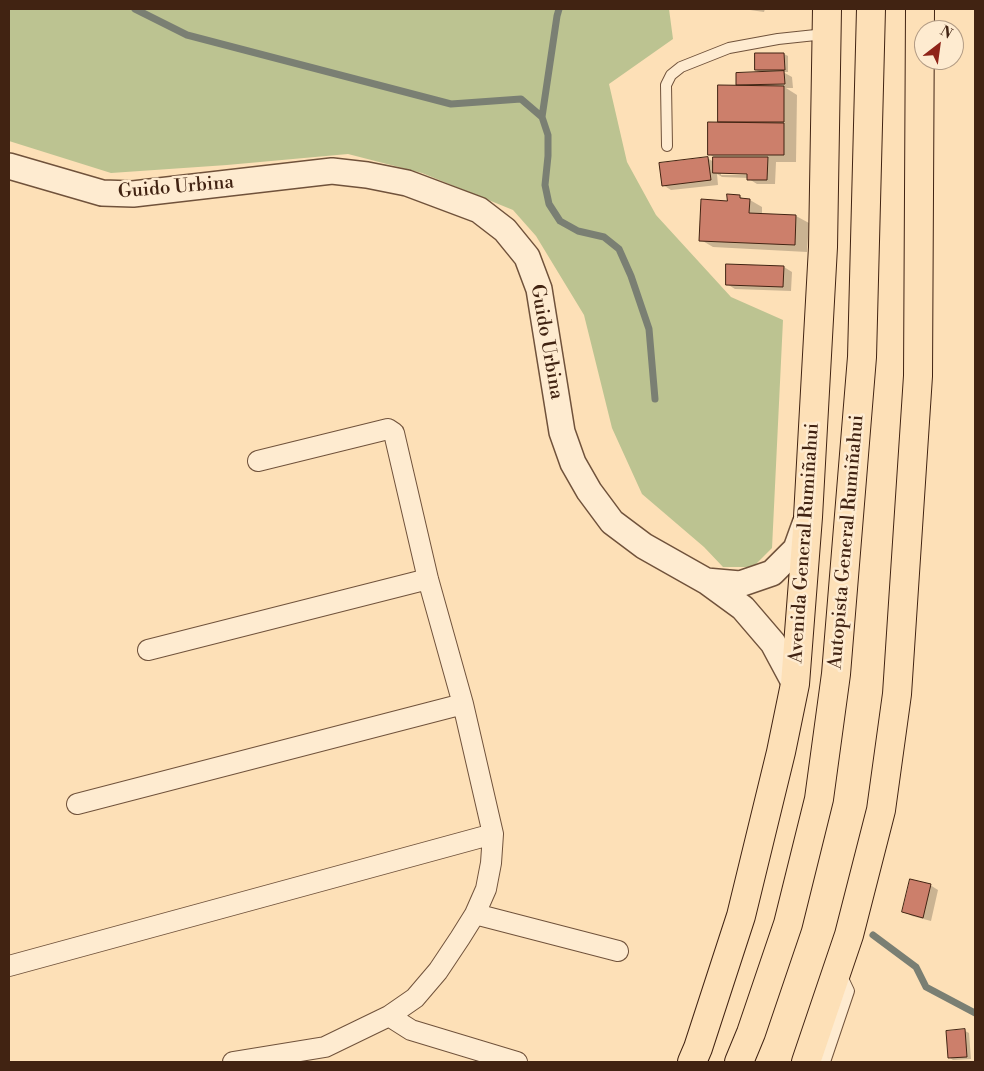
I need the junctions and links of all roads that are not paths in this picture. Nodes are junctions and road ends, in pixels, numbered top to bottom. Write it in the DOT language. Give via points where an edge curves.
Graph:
graph roads {
  1 [pos="871,9"];
  2 [pos="920,9"];
  3 [pos="826,21"];
  4 [pos="667,146"];
  5 [pos="9,166"];
  6 [pos="258,461"];
  7 [pos="808,517"];
  8 [pos="428,579"];
  9 [pos="706,581"];
  10 [pos="148,650"];
  11 [pos="795,684"];
  12 [pos="463,704"];
  13 [pos="77,804"];
  14 [pos="493,834"];
  15 [pos="475,914"];
  16 [pos="618,951"];
  17 [pos="9,966"];
  18 [pos="838,967"];
  19 [pos="388,1016"];
  20 [pos="233,1062"];
  21 [pos="517,1062"];
  22 [pos="692,1062"];
  23 [pos="739,1062"];
  24 [pos="806,1062"];
  25 [pos="825,1062"];
  1 -- 23 [label="main road, Autopista General Rumiñahui" via="862,357 836,674 819,799 788,924 752,1033"];
  2 -- 18 [label="main road" via="918,376 897,694 881,810"];
  3 -- 4 [label="lane" via="778,39 729,48 681,67 671,75 666,85"];
  3 -- 7 [label="main road, Avenida General Rumiñahui" via="823,247"];
  5 -- 9 [label="street, Guido Urbina" via="102,193 133,194 332,171 407,183 479,210 505,230 527,257 539,289 562,432 573,463 589,490 612,522 644,546"];
  6 -- 8 [label="street" via="391,430"];
  7 -- 9 [label="street" via="796,549 772,573 740,584"];
  7 -- 11 [label="main road, Avenida General Rumiñahui"];
  8 -- 10 [label="street"];
  8 -- 12 [label="street"];
  9 -- 11 [label="street, Guido Urbina" via="743,608 773,643"];
  11 -- 22 [label="main road, Avenida General Rumiñahui" via="741,916"];
  12 -- 13 [label="street"];
  12 -- 14 [label="street"];
  14 -- 15 [label="street" via="486,889"];
  14 -- 17 [label="street"];
  15 -- 16 [label="street"];
  15 -- 19 [label="street" via="415,998"];
  18 -- 24 [label="main road"];
  18 -- 25 [label="lane" via="848,991"];
  19 -- 20 [label="street" via="325,1047"];
  19 -- 21 [label="street" via="412,1030"];
}
